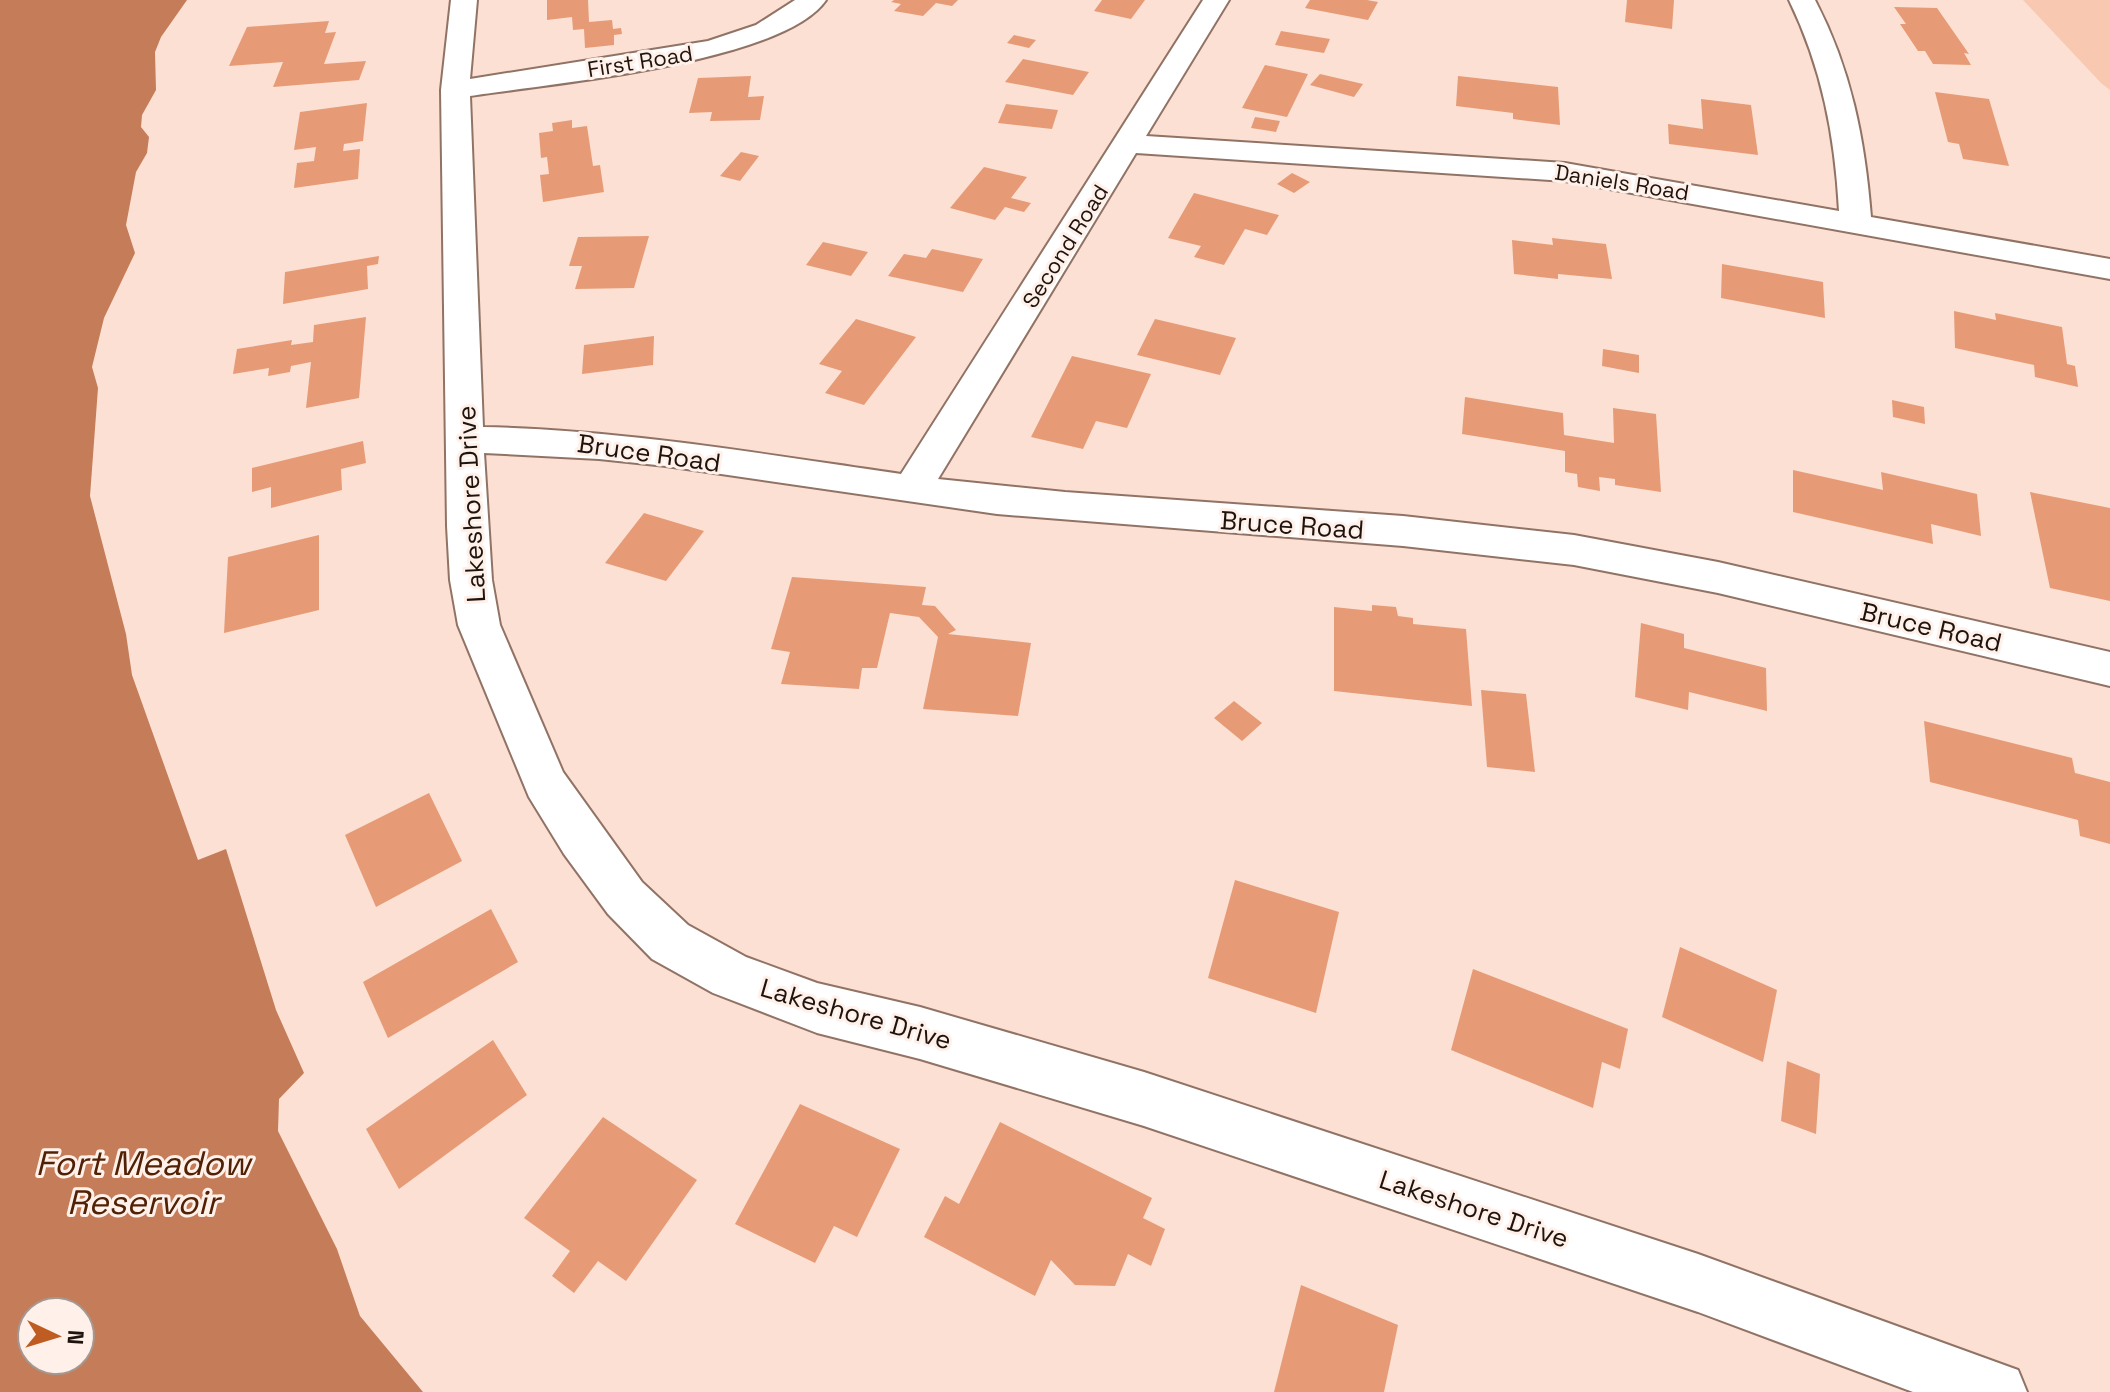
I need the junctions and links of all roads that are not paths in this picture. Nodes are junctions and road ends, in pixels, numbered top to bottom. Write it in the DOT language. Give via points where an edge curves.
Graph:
graph roads {
  1 [pos="464,0"];
  2 [pos="813,0"];
  3 [pos="1216,0"];
  4 [pos="1802,0"];
  5 [pos="455,90"];
  6 [pos="1129,144"];
  7 [pos="1855,221"];
  8 [pos="2110,269"];
  9 [pos="466,440"];
  10 [pos="911,490"];
  11 [pos="2110,669"];
  12 [pos="1996,1392"];
  1 -- 5 [label="street, Lakeshore Drive"];
  2 -- 5 [label="street, First Road" via="766,31 713,49"];
  3 -- 6 [label="street, Second Road"];
  4 -- 7 [label="street" via="1841,93"];
  5 -- 9 [label="street, Lakeshore Drive"];
  6 -- 7 [label="street, Daniels Road" via="1515,167"];
  6 -- 10 [label="street, Second Road"];
  7 -- 8 [label="street, Daniels Road"];
  9 -- 10 [label="street, Bruce Road" via="618,447"];
  9 -- 12 [label="street, Lakeshore Drive" via="471,580 479,625 498,675 545,783 581,839 625,898 670,942 731,976 817,1008 1144,1099 1698,1283"];
  10 -- 11 [label="street, Bruce Road" via="1093,510 1461,536 1608,555"];
}
